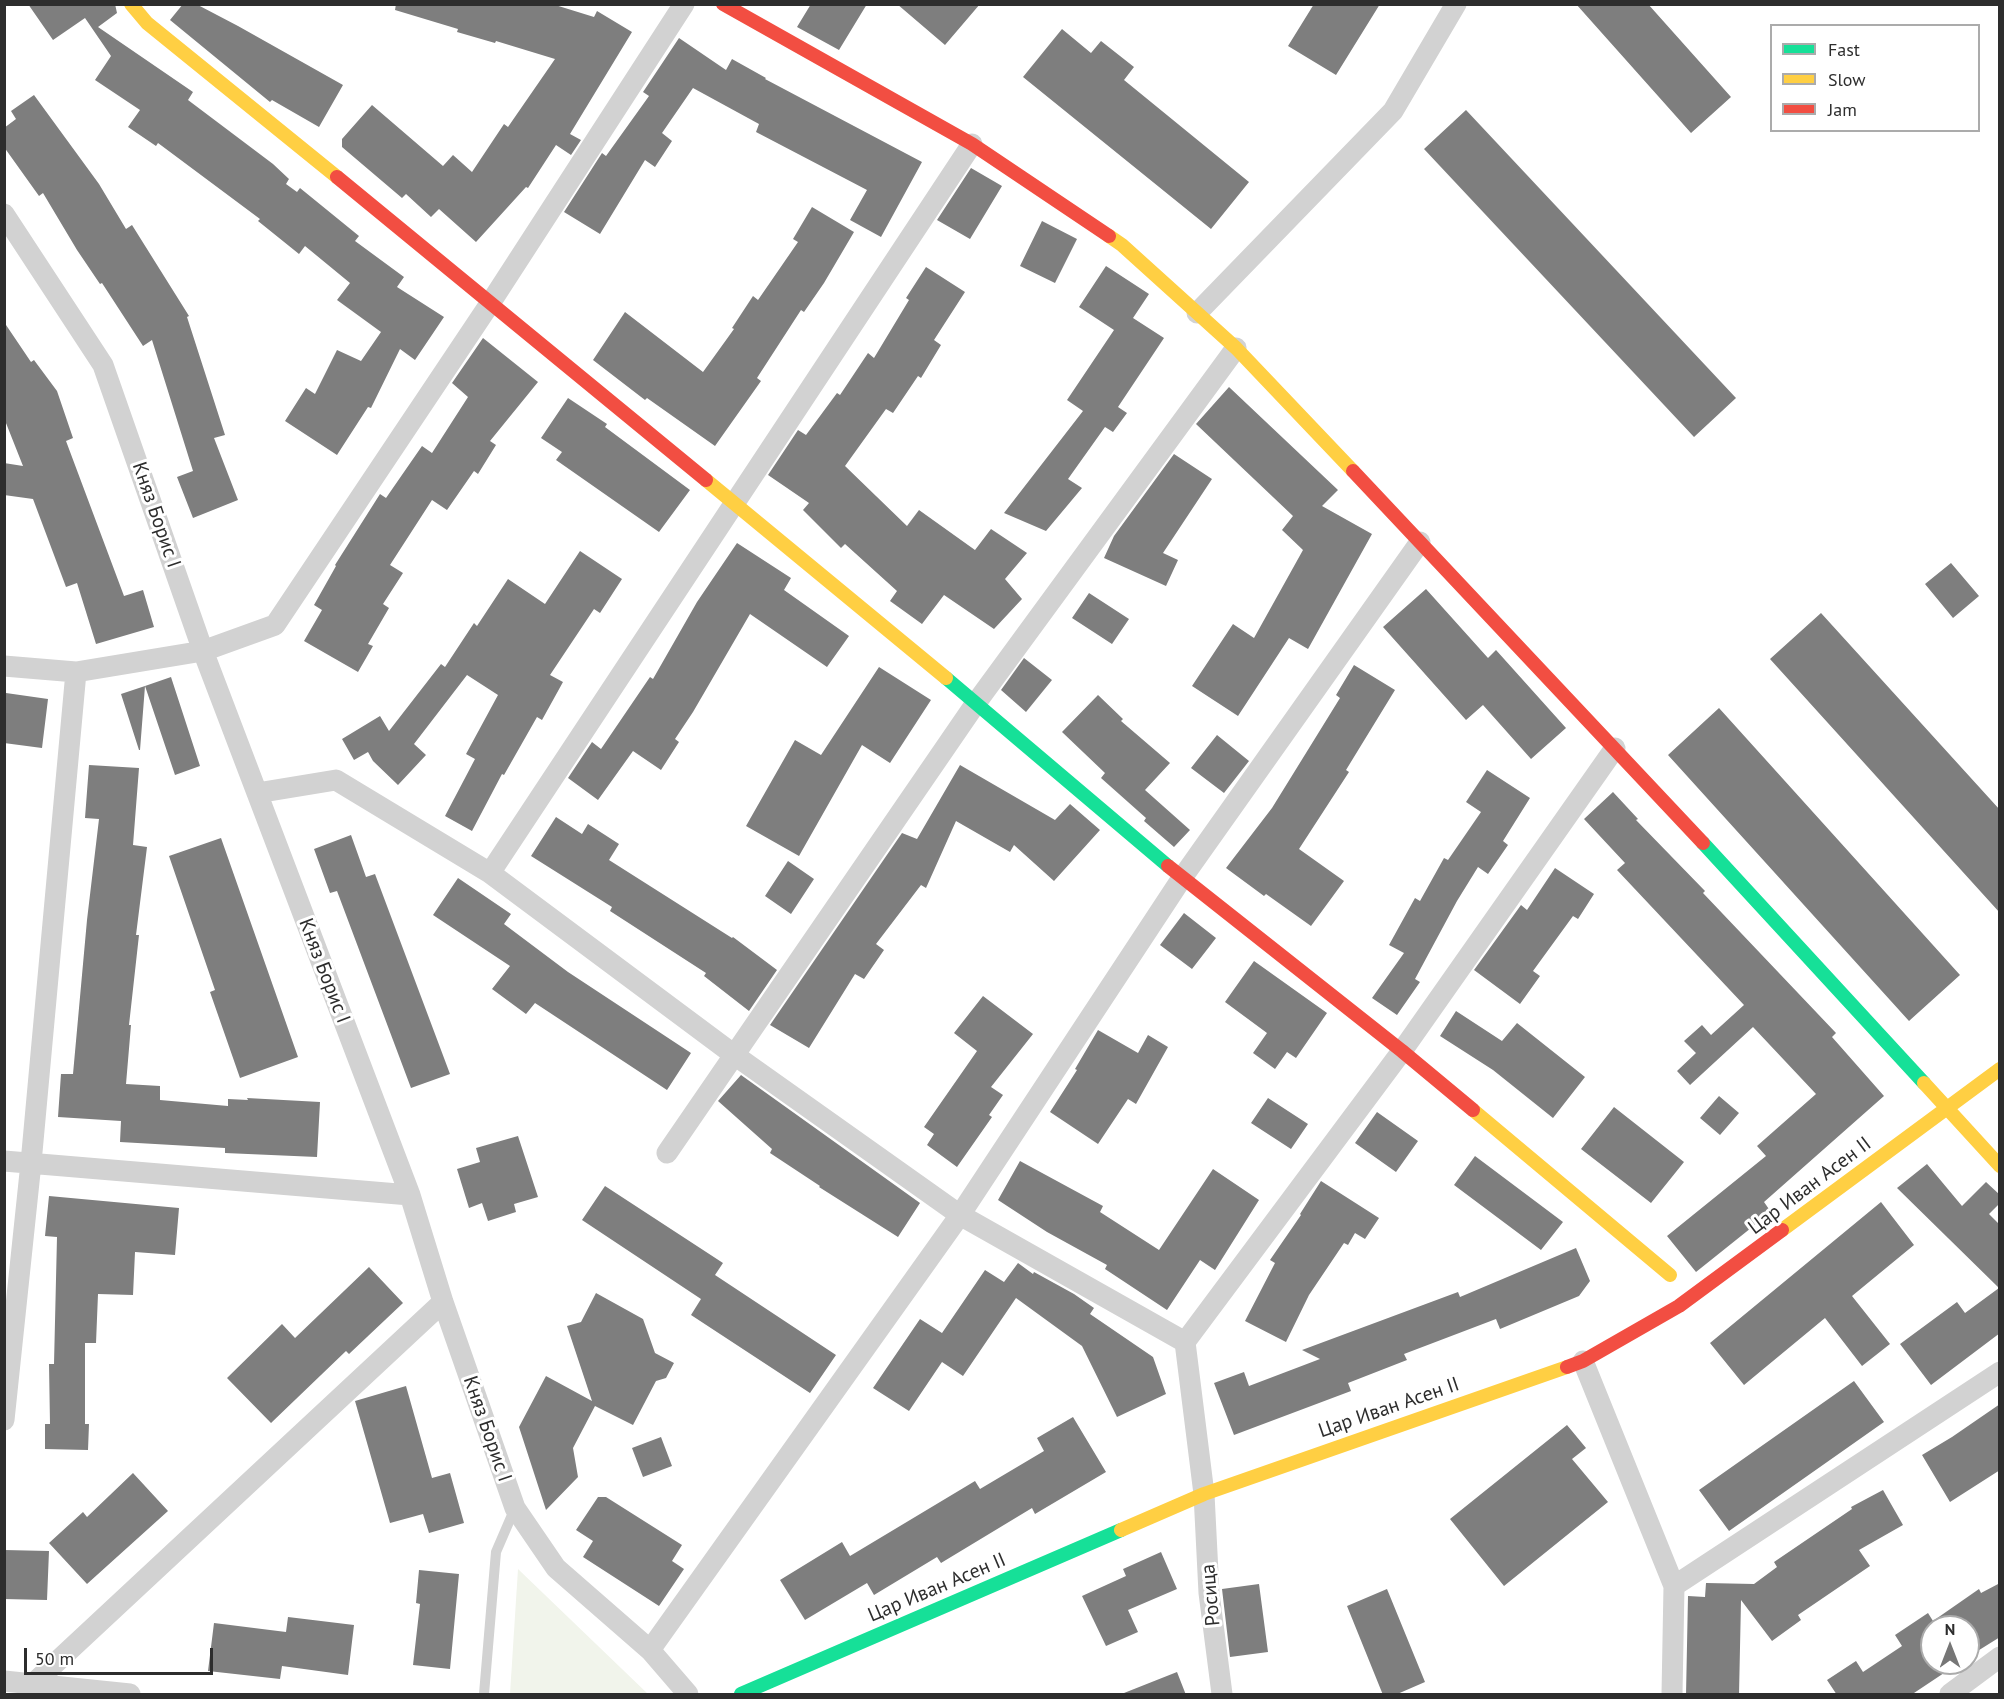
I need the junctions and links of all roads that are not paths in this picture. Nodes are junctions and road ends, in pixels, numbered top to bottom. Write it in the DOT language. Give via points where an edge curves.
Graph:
graph roads {
  1 [pos="131,4"];
  2 [pos="684,4"];
  3 [pos="723,4"];
  4 [pos="1456,4"];
  5 [pos="755,12"];
  6 [pos="972,144"];
  7 [pos="4,214"];
  8 [pos="491,302"];
  9 [pos="1197,313"];
  10 [pos="1236,348"];
  11 [pos="733,503"];
  12 [pos="1420,542"];
  13 [pos="203,651"];
  14 [pos="4,666"];
  15 [pos="76,672"];
  16 [pos="976,704"];
  17 [pos="1615,748"];
  18 [pos="257,794"];
  19 [pos="490,873"];
  20 [pos="1182,878"];
  21 [pos="1402,1051"];
  22 [pos="733,1054"];
  23 [pos="2000,1069"];
  24 [pos="1948,1108"];
  25 [pos="666,1153"];
  26 [pos="4,1161"];
  27 [pos="31,1163"];
  28 [pos="2000,1166"];
  29 [pos="410,1196"];
  30 [pos="960,1215"];
  31 [pos="1670,1275"];
  32 [pos="443,1302"];
  33 [pos="1185,1342"];
  34 [pos="1583,1361"];
  35 [pos="2000,1372"];
  36 [pos="4,1420"];
  37 [pos="1204,1494"];
  38 [pos="515,1508"];
  39 [pos="1674,1586"];
  40 [pos="650,1650"];
  41 [pos="2000,1657"];
  42 [pos="4,1681"];
  43 [pos="34,1683"];
  44 [pos="130,1695"];
  45 [pos="484,1695"];
  46 [pos="688,1695"];
  47 [pos="741,1695"];
  48 [pos="1222,1695"];
  49 [pos="1672,1695"];
  50 [pos="1950,1695"];
  1 -- 8 [label="street" via="147,23"];
  2 -- 8 [label="street"];
  3 -- 5 [label="street"];
  4 -- 9 [label="street" via="1393,111"];
  5 -- 6 [label="street"];
  6 -- 9 [label="street" via="1122,245"];
  6 -- 11 [label="street"];
  7 -- 13 [label="street, Княз Борис I" via="103,365"];
  8 -- 11 [label="street"];
  8 -- 13 [label="street" via="275,625"];
  9 -- 10 [label="street"];
  10 -- 12 [label="street"];
  10 -- 16 [label="street"];
  11 -- 16 [label="street"];
  11 -- 19 [label="street"];
  12 -- 17 [label="street"];
  12 -- 20 [label="street"];
  13 -- 15 [label="street"];
  13 -- 18 [label="street, Княз Борис I"];
  14 -- 15 [label="street"];
  15 -- 27 [label="street"];
  16 -- 20 [label="street"];
  16 -- 22 [label="street"];
  17 -- 21 [label="street"];
  17 -- 24 [label="street"];
  18 -- 19 [label="street" via="336,780"];
  18 -- 29 [label="street, Княз Борис I"];
  19 -- 22 [label="street"];
  20 -- 21 [label="street"];
  20 -- 30 [label="street"];
  21 -- 31 [label="street"];
  21 -- 33 [label="street"];
  22 -- 25 [label="street"];
  22 -- 30 [label="street"];
  23 -- 24 [label="street, Цар Иван Асен II"];
  24 -- 28 [label="street"];
  24 -- 34 [label="street, Цар Иван Асен II" via="1679,1306"];
  26 -- 27 [label="street"];
  27 -- 29 [label="street"];
  27 -- 36 [label="street"];
  29 -- 32 [label="street, Княз Борис I"];
  30 -- 33 [label="street"];
  30 -- 40 [label="street"];
  32 -- 38 [label="street, Княз Борис I"];
  32 -- 43 [label="street"];
  33 -- 37 [label="street, Росица"];
  34 -- 37 [label="street, Цар Иван Асен II"];
  34 -- 39 [label="street"];
  35 -- 39 [label="street"];
  37 -- 47 [label="street, Цар Иван Асен II"];
  37 -- 48 [label="street, Росица" via="1209,1593"];
  38 -- 40 [label="street, Княз Борис I" via="556,1568"];
  38 -- 45 [label="lane" via="496,1552"];
  39 -- 49 [label="street"];
  40 -- 46 [label="street, Княз Борис I"];
  41 -- 50 [label="street"];
  42 -- 43 [label="street"];
  43 -- 44 [label="street"];
}
